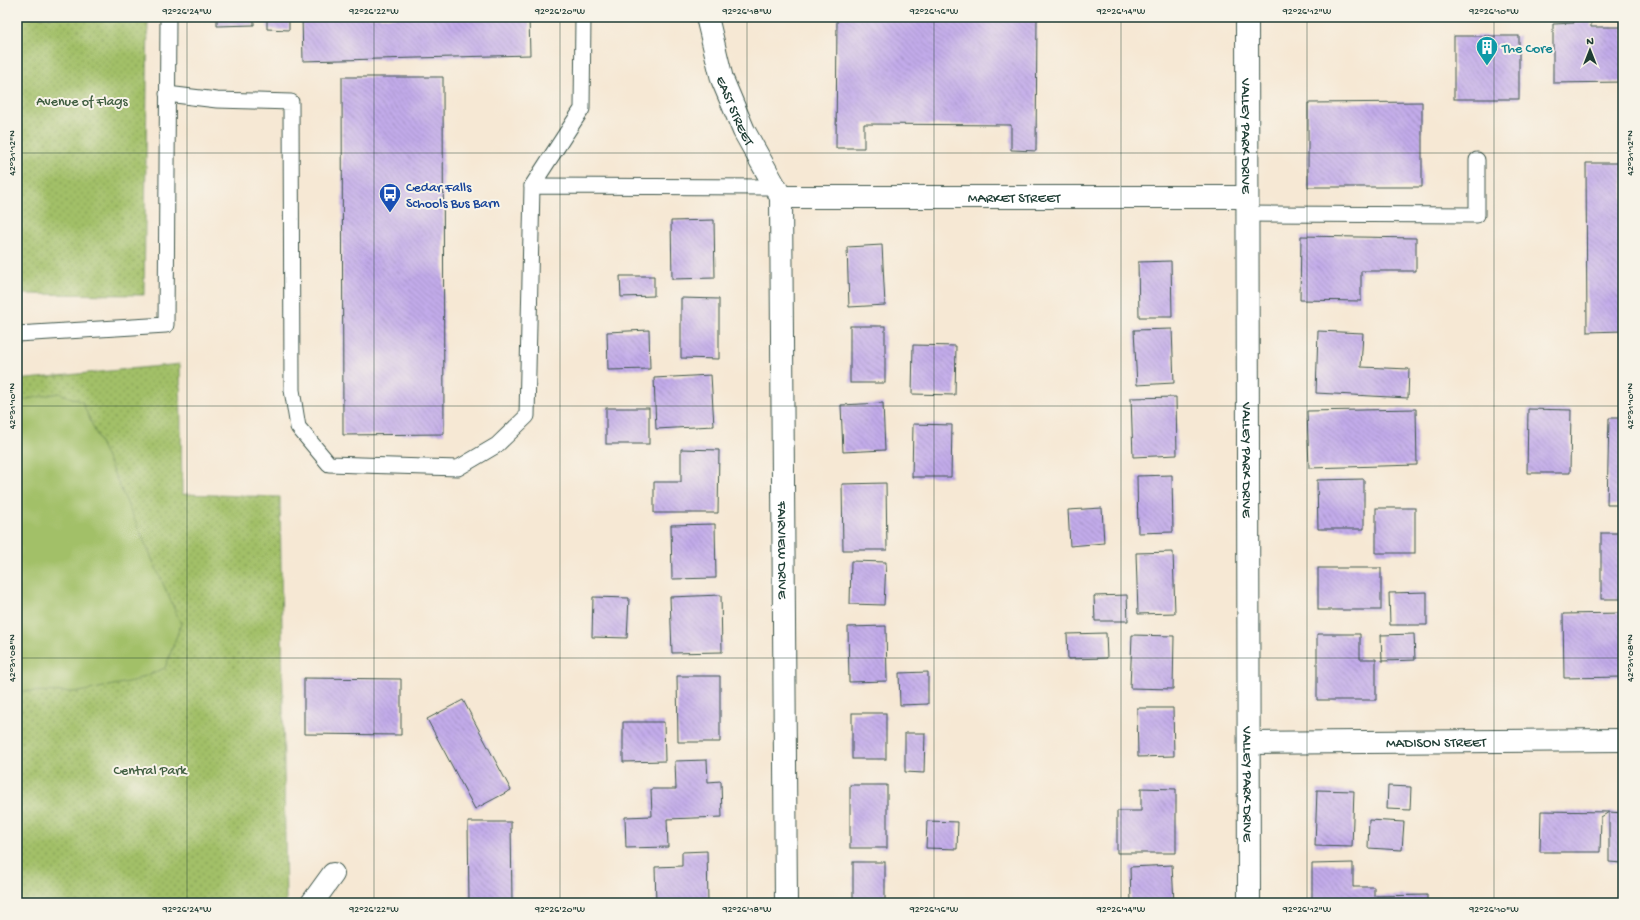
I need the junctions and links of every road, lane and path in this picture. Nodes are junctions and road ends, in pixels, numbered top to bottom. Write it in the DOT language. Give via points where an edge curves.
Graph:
graph roads {
  1 [pos="168,17"];
  2 [pos="583,17"];
  3 [pos="707,17"];
  4 [pos="1247,17"];
  5 [pos="167,94"];
  6 [pos="1477,160"];
  7 [pos="532,186"];
  8 [pos="778,192"];
  9 [pos="1247,205"];
  10 [pos="17,334"];
  11 [pos="1623,740"];
  12 [pos="1249,743"];
  13 [pos="333,874"];
  14 [pos="312,903"];
  15 [pos="786,903"];
  16 [pos="1249,903"];
  1 -- 5 [label="lane"];
  2 -- 7 [label="lane" via="582,110"];
  3 -- 8 [label="street, EAST STREET" via="722,80 744,131"];
  4 -- 9 [label="street, VALLEY PARK DRIVE"];
  5 -- 7 [label="lane" via="217,100 291,102 292,390 298,427 329,464 458,468 497,445 527,416"];
  5 -- 10 [label="lane" via="166,325"];
  6 -- 9 [label="lane" via="1477,215"];
  7 -- 8 [label="lane"];
  8 -- 9 [label="street, MARKET STREET"];
  8 -- 15 [label="street, FAIRVIEW DRIVE"];
  9 -- 12 [label="street, VALLEY PARK DRIVE"];
  11 -- 12 [label="street, MADISON STREET"];
  12 -- 16 [label="street, VALLEY PARK DRIVE"];
  13 -- 14 [label="street"];
}
